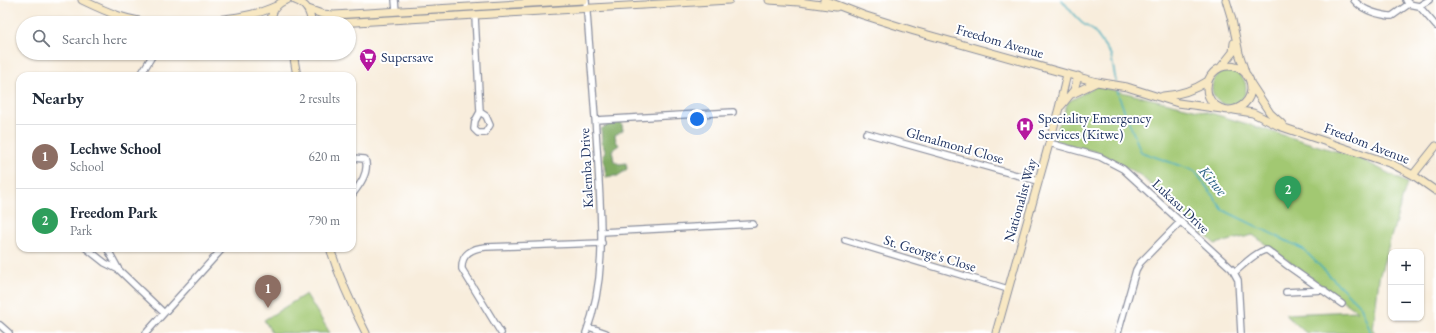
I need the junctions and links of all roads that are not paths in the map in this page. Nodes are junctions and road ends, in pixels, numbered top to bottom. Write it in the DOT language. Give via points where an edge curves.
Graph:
graph roads {
  1 [pos="82,0"];
  2 [pos="285,0"];
  3 [pos="296,0"];
  4 [pos="395,0"];
  5 [pos="585,0"];
  6 [pos="729,0"];
  7 [pos="769,0"];
  8 [pos="1226,0"];
  9 [pos="1354,0"];
  10 [pos="1429,0"];
  11 [pos="534,2"];
  12 [pos="826,2"];
  13 [pos="1408,2"];
  14 [pos="306,5"];
  15 [pos="276,6"];
  16 [pos="1419,6"];
  17 [pos="444,8"];
  18 [pos="586,8"];
  19 [pos="396,11"];
  20 [pos="118,16"];
  21 [pos="244,16"];
  22 [pos="271,16"];
  23 [pos="310,16"];
  24 [pos="474,16"];
  25 [pos="413,18"];
  26 [pos="356,22"];
  27 [pos="1436,26"];
  28 [pos="1235,38"];
  29 [pos="150,60"];
  30 [pos="295,60"];
  31 [pos="297,60"];
  32 [pos="296,65"];
  33 [pos="1222,67"];
  34 [pos="142,72"];
  35 [pos="296,72"];
  36 [pos="1067,74"];
  37 [pos="1078,76"];
  38 [pos="1248,79"];
  39 [pos="1208,81"];
  40 [pos="1097,82"];
  41 [pos="1070,95"];
  42 [pos="1155,96"];
  43 [pos="1060,108"];
  44 [pos="1222,109"];
  45 [pos="1234,110"];
  46 [pos="480,112"];
  47 [pos="733,112"];
  48 [pos="596,120"];
  49 [pos="1285,127"];
  50 [pos="866,133"];
  51 [pos="1049,143"];
  52 [pos="1436,146"];
  53 [pos="356,158"];
  54 [pos="1413,175"];
  55 [pos="1038,181"];
  56 [pos="356,188"];
  57 [pos="1436,191"];
  58 [pos="1180,221"];
  59 [pos="753,224"];
  60 [pos="602,232"];
  61 [pos="845,240"];
  62 [pos="602,243"];
  63 [pos="91,252"];
  64 [pos="109,252"];
  65 [pos="219,252"];
  66 [pos="331,252"];
  67 [pos="119,270"];
  68 [pos="1235,272"];
  69 [pos="1008,289"];
  70 [pos="1324,290"];
  71 [pos="1286,292"];
  72 [pos="1342,304"];
  73 [pos="164,313"];
  74 [pos="0,325"];
  75 [pos="589,327"];
  76 [pos="9,333"];
  77 [pos="146,333"];
  78 [pos="366,333"];
  79 [pos="501,333"];
  80 [pos="586,333"];
  81 [pos="606,333"];
  82 [pos="996,333"];
  83 [pos="1118,333"];
  84 [pos="1241,333"];
  1 -- 20 [label="main road"];
  2 -- 15 [label="main road"];
  3 -- 14 [label="main road"];
  4 -- 19 [label="street"];
  5 -- 11 [label="main road"];
  5 -- 18 [label="street, Kalemba Drive"];
  6 -- 18 [label="main road"];
  7 -- 12 [label="main road, Freedom Avenue"];
  8 -- 28 [label="main road"];
  9 -- 13 [label="street" via="1361,7 1389,16"];
  10 -- 16 [label="street"];
  11 -- 17 [label="main road"];
  12 -- 36 [label="main road, Freedom Avenue" via="914,31"];
  13 -- 16 [label="street"];
  14 -- 19 [label="main road" via="318,13 334,15"];
  14 -- 23 [label="main road"];
  15 -- 21 [label="main road"];
  15 -- 22 [label="main road"];
  16 -- 27 [label="street"];
  17 -- 19 [label="main road"];
  17 -- 25 [label="main road"];
  18 -- 24 [label="main road"];
  18 -- 48 [label="street, Kalemba Drive"];
  24 -- 25 [label="main road"];
  24 -- 46 [label="street"];
  25 -- 26 [label="main road"];
  28 -- 33 [label="main road" via="1233,52"];
  28 -- 38 [label="main road"];
  29 -- 34 [label="street"];
  30 -- 32 [label="main road"];
  31 -- 32 [label="main road"];
  32 -- 35 [label="main road"];
  33 -- 38 [label="main road" via="1238,68"];
  33 -- 39 [label="main road" via="1213,73"];
  36 -- 37 [label="main road, Freedom Avenue"];
  36 -- 43 [label="main road, Nationalist Way"];
  37 -- 40 [label="main road, Freedom Avenue"];
  37 -- 41 [label="main road"];
  38 -- 45 [label="main road" via="1248,99"];
  38 -- 49 [label="main road, Freedom Avenue" via="1270,113"];
  39 -- 42 [label="main road, Freedom Avenue" via="1181,94"];
  39 -- 44 [label="main road" via="1208,95 1215,106"];
  40 -- 41 [label="main road"];
  40 -- 42 [label="main road, Freedom Avenue" via="1127,87"];
  41 -- 43 [label="main road"];
  42 -- 44 [label="main road, Freedom Avenue" via="1193,106"];
  43 -- 51 [label="main road, Nationalist Way"];
  44 -- 45 [label="main road"];
  45 -- 49 [label="main road, Freedom Avenue" via="1253,113"];
  47 -- 48 [label="street"];
  48 -- 60 [label="street, Kalemba Drive"];
  49 -- 54 [label="main road, Freedom Avenue" via="1392,164"];
  50 -- 55 [label="street, Glenalmond Close"];
  51 -- 55 [label="main road, Nationalist Way"];
  51 -- 58 [label="street, Lukasu Drive" via="1100,157 1119,166"];
  52 -- 54 [label="main road"];
  53 -- 56 [label="street" via="365,159 367,167"];
  54 -- 57 [label="main road, Freedom Avenue"];
  55 -- 69 [label="main road, Nationalist Way"];
  58 -- 68 [label="street, Lukasu Drive"];
  58 -- 83 [label="street" via="1136,270"];
  59 -- 60 [label="street"];
  60 -- 62 [label="street, Kalemba Drive"];
  61 -- 69 [label="street, St. George's Close"];
  62 -- 75 [label="street, Kalemba Drive" via="599,288"];
  62 -- 79 [label="street" via="470,250 464,257 462,269"];
  63 -- 67 [label="street"];
  64 -- 67 [label="street"];
  65 -- 73 [label="street"];
  66 -- 78 [label="main road"];
  67 -- 73 [label="street"];
  68 -- 70 [label="street" via="1258,253 1267,250"];
  68 -- 84 [label="street" via="1238,280"];
  69 -- 82 [label="main road, Nationalist Way"];
  70 -- 71 [label="street"];
  70 -- 72 [label="street"];
  73 -- 77 [label="street"];
  74 -- 76 [label="street"];
  75 -- 80 [label="street, Kalemba Drive"];
  75 -- 81 [label="street"];
}
